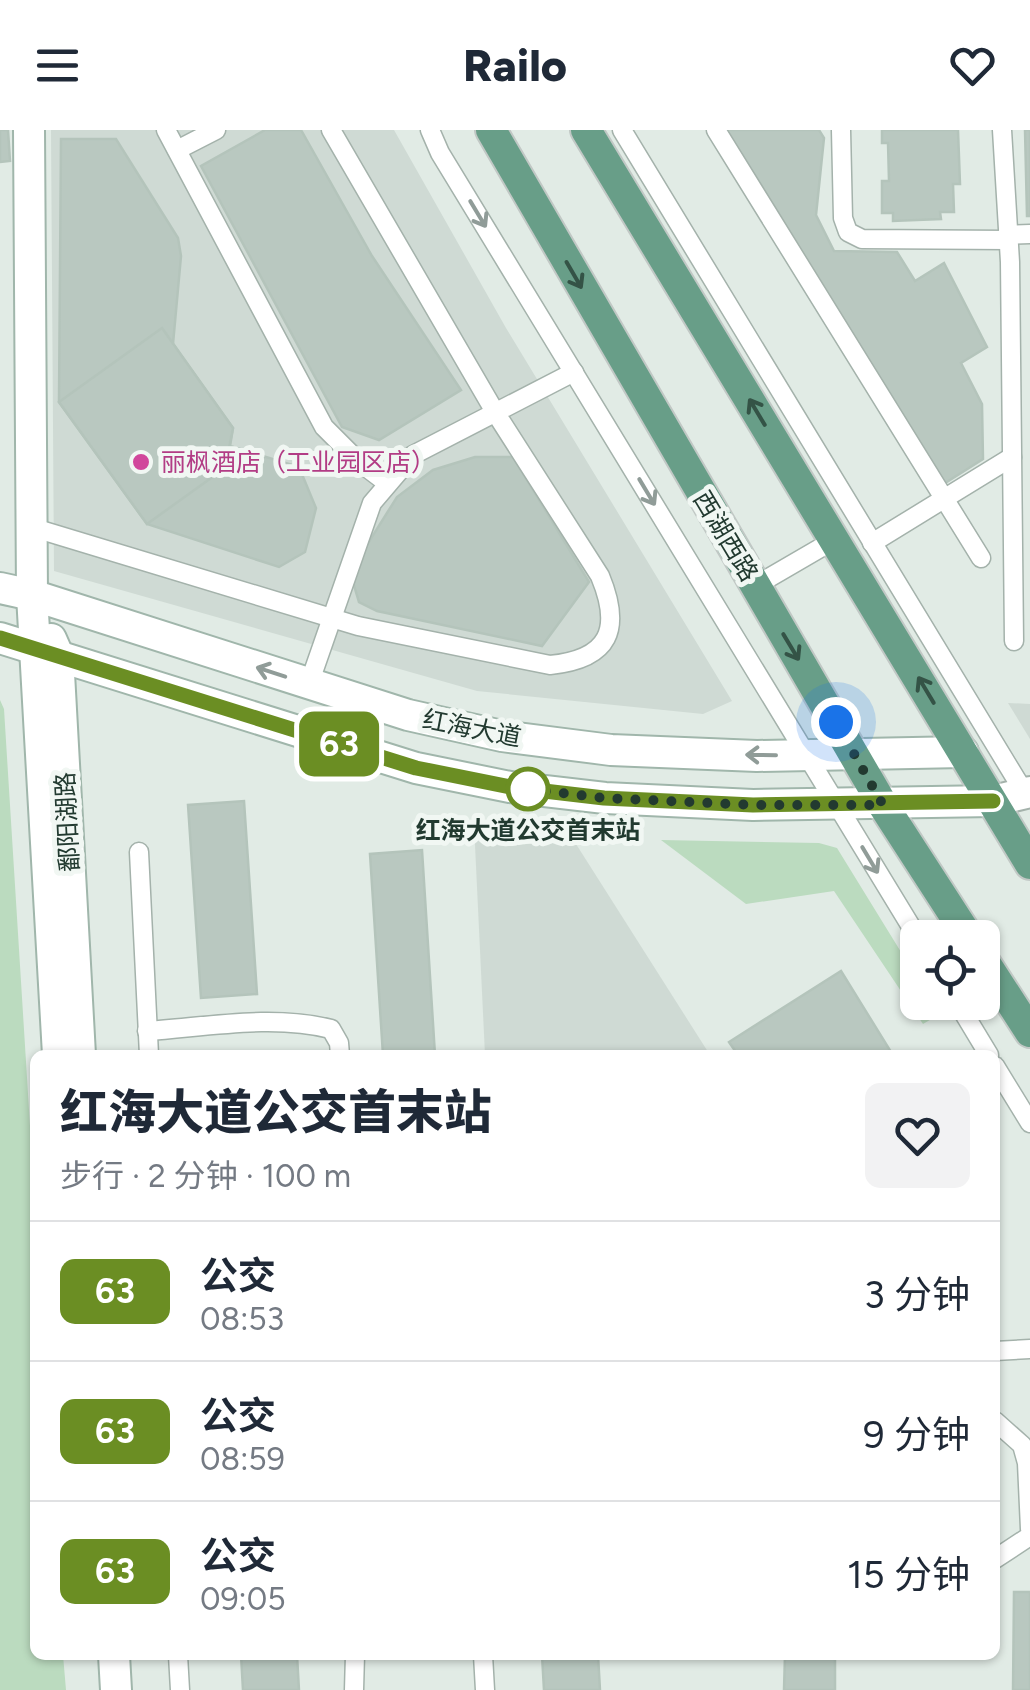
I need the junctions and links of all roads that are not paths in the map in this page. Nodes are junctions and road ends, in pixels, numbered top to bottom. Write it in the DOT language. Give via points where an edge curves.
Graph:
graph roads {
  1 [pos="29,130"];
  2 [pos="166,130"];
  3 [pos="216,130"];
  4 [pos="331,130"];
  5 [pos="430,130"];
  6 [pos="491,130"];
  7 [pos="586,130"];
  8 [pos="622,130"];
  9 [pos="716,130"];
  10 [pos="841,130"];
  11 [pos="1002,130"];
  12 [pos="177,150"];
  13 [pos="1030,234"];
  14 [pos="1008,238"];
  15 [pos="574,372"];
  16 [pos="495,412"];
  17 [pos="1012,457"];
  18 [pos="387,483"];
  19 [pos="944,498"];
  20 [pos="31,527"];
  21 [pos="834,540"];
  22 [pos="872,543"];
  23 [pos="981,558"];
  24 [pos="755,586"];
  25 [pos="0,588"];
  26 [pos="32,595"];
  27 [pos="330,618"];
  28 [pos="0,638"];
  29 [pos="1014,641"];
  30 [pos="47,651"];
  31 [pos="310,684"];
  32 [pos="963,752"];
  33 [pos="807,756"];
  34 [pos="856,756"];
  35 [pos="1028,796"];
  36 [pos="993,801"];
  37 [pos="837,805"];
  38 [pos="883,805"];
  39 [pos="138,852"];
  40 [pos="1030,864"];
  41 [pos="907,920"];
  42 [pos="957,920"];
  43 [pos="1000,981"];
  44 [pos="1025,1014"];
  45 [pos="968,1020"];
  46 [pos="147,1031"];
  47 [pos="58,1050"];
  48 [pos="80,1050"];
  49 [pos="148,1050"];
  50 [pos="340,1050"];
  51 [pos="985,1050"];
  52 [pos="1000,1074"];
  53 [pos="1030,1123"];
  54 [pos="1030,1349"];
  55 [pos="1000,1350"];
  56 [pos="1000,1425"];
  57 [pos="1030,1533"];
  58 [pos="1000,1554"];
  59 [pos="93,1660"];
  60 [pos="114,1660"];
  61 [pos="178,1660"];
  62 [pos="354,1660"];
  63 [pos="483,1660"];
  64 [pos="95,1690"];
  65 [pos="116,1690"];
  66 [pos="180,1690"];
  67 [pos="354,1690"];
  68 [pos="485,1690"];
  1 -- 20 [label="main road, 鄱阳湖路"];
  2 -- 12 [label="lane"];
  3 -- 12 [label="lane"];
  4 -- 16 [label="lane"];
  5 -- 15 [label="lane, one-way"];
  6 -- 24 [label="main road, 西湖西路, one-way"];
  21 -- 7 [label="main road, one-way"];
  8 -- 22 [label="lane"];
  9 -- 19 [label="lane"];
  10 -- 14 [label="lane" via="848,232 862,239"];
  11 -- 14 [label="lane"];
  12 -- 18 [label="lane" via="324,428"];
  13 -- 14 [label="lane"];
  14 -- 17 [label="lane"];
  15 -- 16 [label="lane"];
  15 -- 33 [label="lane, one-way"];
  16 -- 18 [label="lane" via="414,455"];
  16 -- 27 [label="lane" via="600,576 613,617 593,654 550,665"];
  17 -- 19 [label="lane"];
  17 -- 29 [label="lane"];
  18 -- 27 [label="lane" via="372,503"];
  19 -- 22 [label="lane"];
  19 -- 23 [label="lane"];
  20 -- 26 [label="main road, 鄱阳湖路"];
  20 -- 27 [label="lane"];
  21 -- 24 [label="lane"];
  32 -- 21 [label="main road, one-way"];
  22 -- 35 [label="lane"];
  24 -- 34 [label="main road, 西湖西路, one-way"];
  25 -- 26 [label="main road, 红海大道"];
  26 -- 30 [label="main road, 鄱阳湖路"];
  31 -- 26 [label="main road, 红海大道, one-way"];
  27 -- 31 [label="lane"];
  28 -- 30 [label="main road, 红海大道"];
  30 -- 37 [label="main road, 红海大道" via="416,768 510,787 604,798"];
  30 -- 47 [label="main road, 鄱阳湖路"];
  30 -- 48 [label="main road, 鄱阳湖路"];
  33 -- 31 [label="main road, 红海大道, one-way" via="611,750 502,736"];
  32 -- 34 [label="main road, 红海大道"];
  32 -- 36 [label="main road"];
  33 -- 34 [label="main road, 红海大道"];
  33 -- 37 [label="lane"];
  34 -- 38 [label="main road, 西湖西路"];
  35 -- 36 [label="main road, 红海大道"];
  36 -- 38 [label="main road, 红海大道"];
  36 -- 40 [label="main road"];
  37 -- 38 [label="main road, 红海大道"];
  37 -- 41 [label="lane, one-way"];
  38 -- 42 [label="main road, 西湖西路"];
  39 -- 46 [label="lane"];
  43 -- 44 [label="main road"];
  45 -- 51 [label="lane"];
  46 -- 49 [label="lane"];
  46 -- 50 [label="lane" via="313,1025 331,1029"];
  52 -- 53 [label="lane"];
  54 -- 55 [label="lane"];
  56 -- 57 [label="lane" via="1022,1445"];
  57 -- 58 [label="lane"];
  59 -- 64 [label="main road"];
  60 -- 65 [label="main road"];
  61 -- 66 [label="lane"];
  62 -- 67 [label="lane"];
  63 -- 68 [label="lane"];
}
